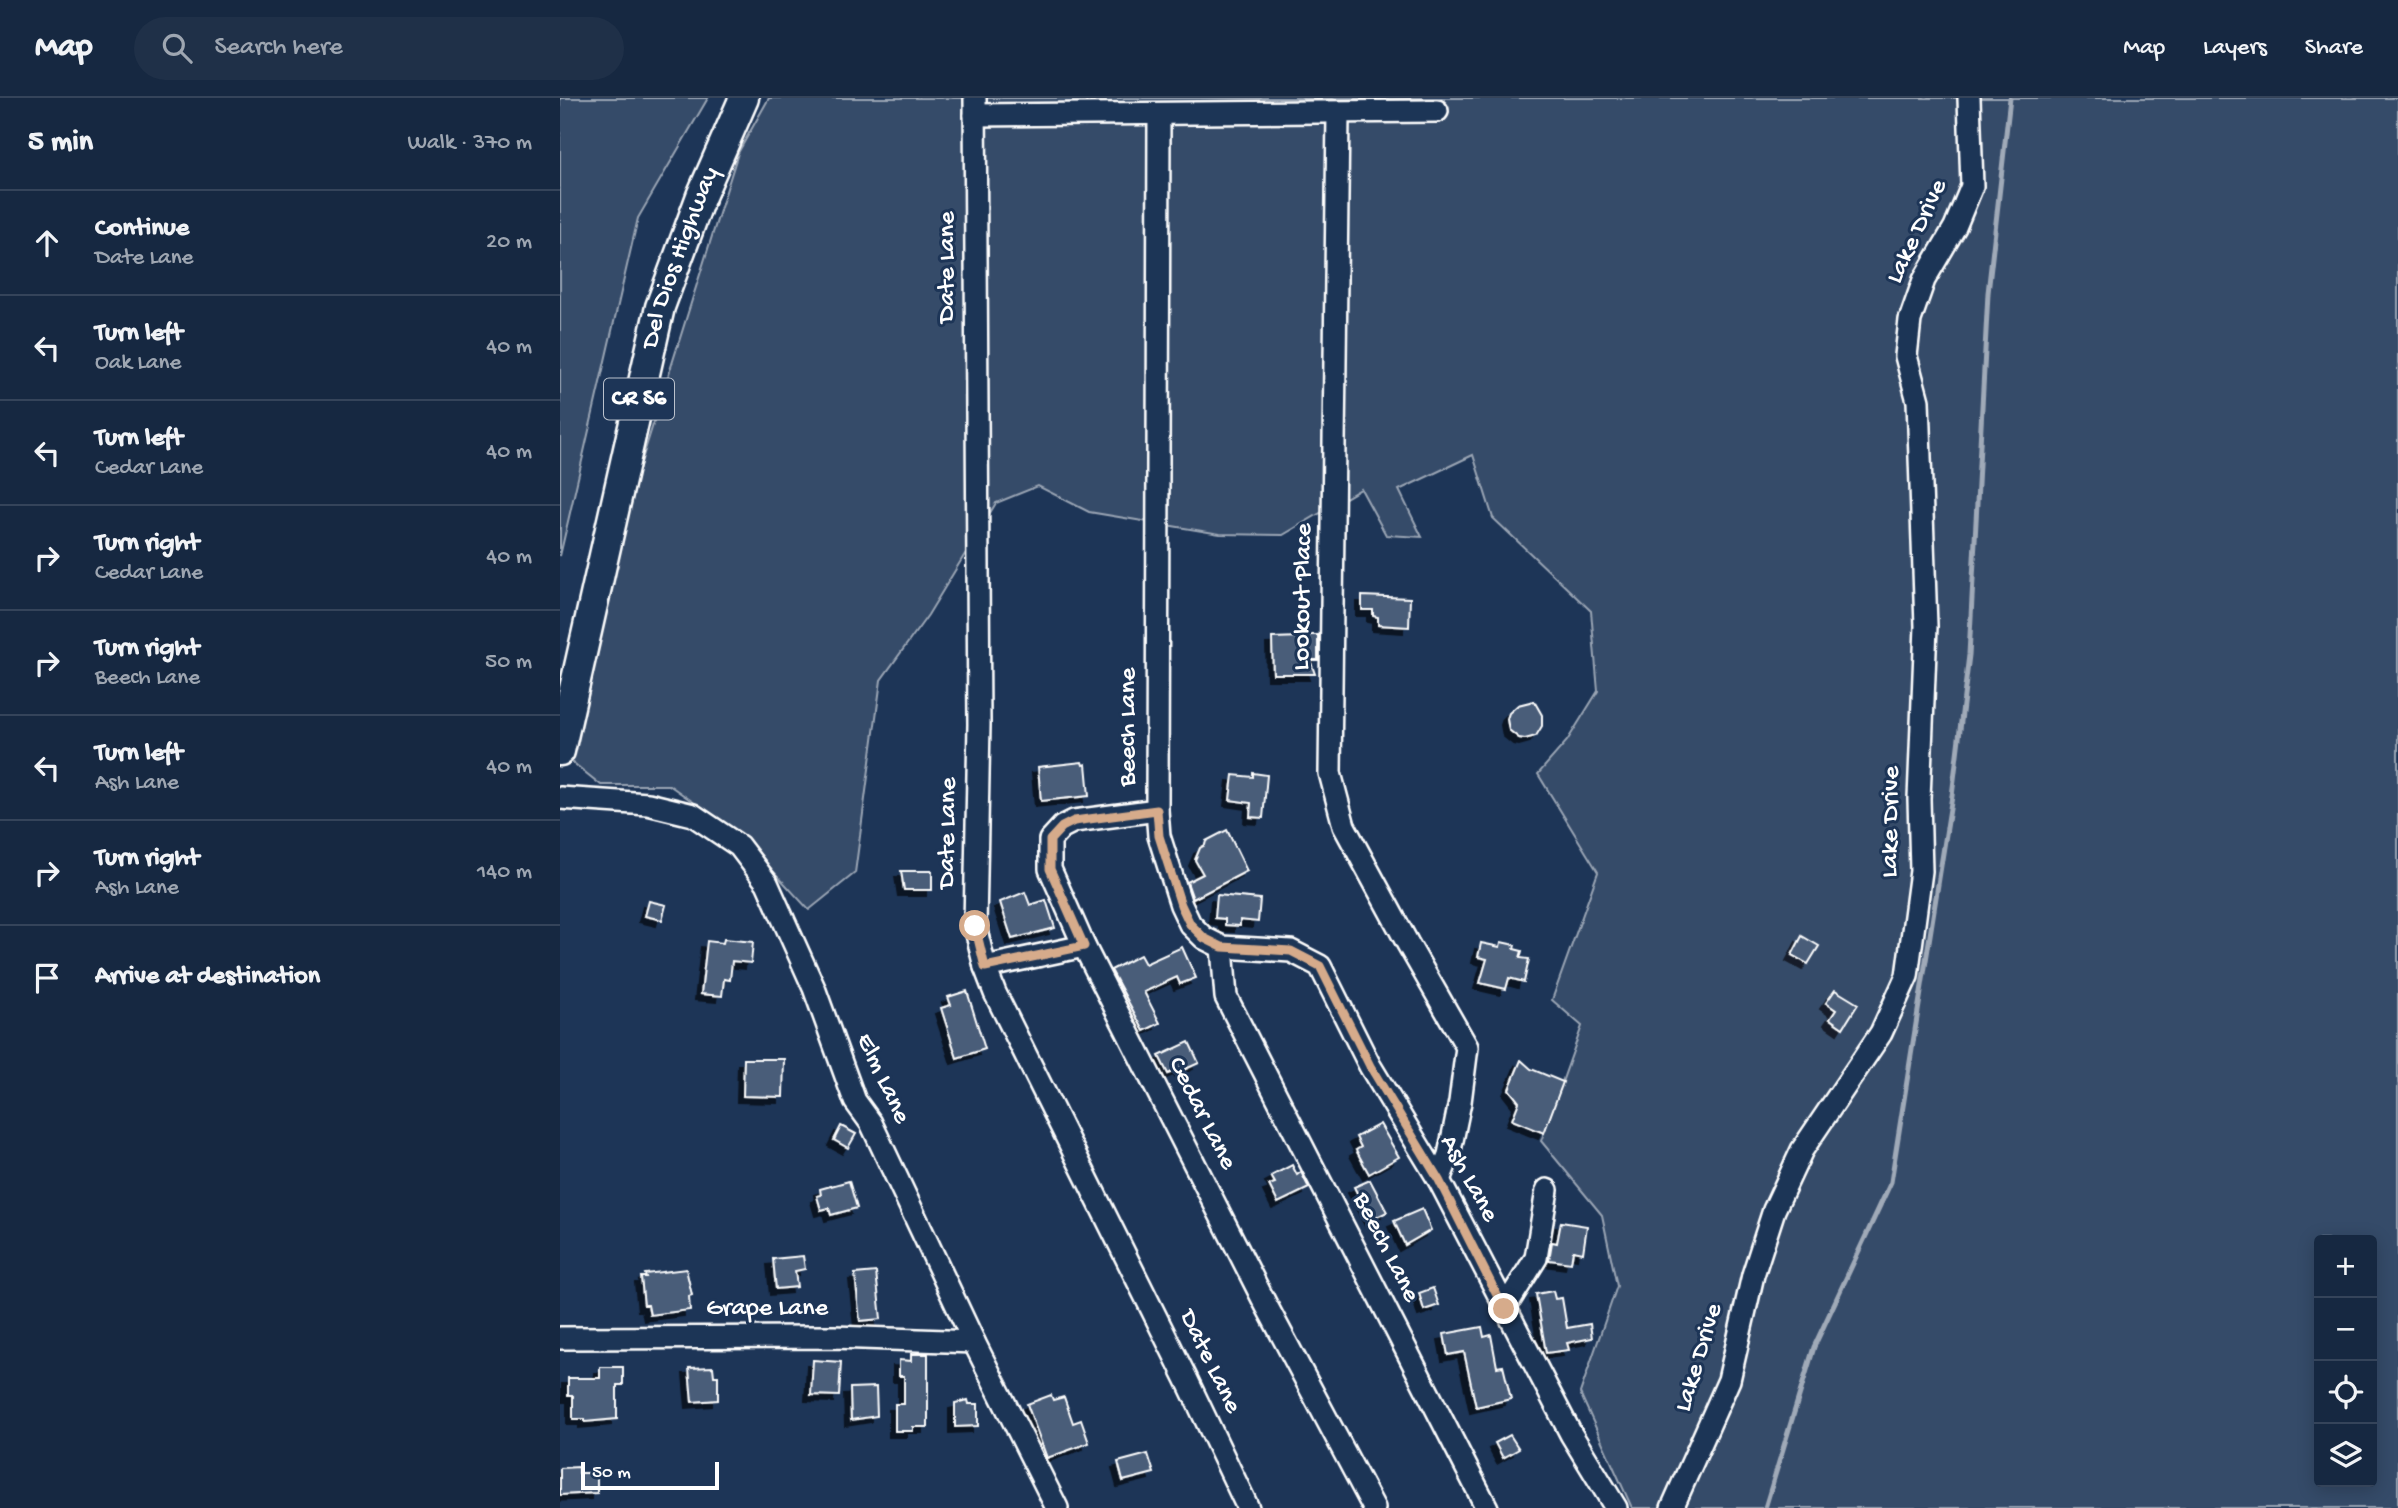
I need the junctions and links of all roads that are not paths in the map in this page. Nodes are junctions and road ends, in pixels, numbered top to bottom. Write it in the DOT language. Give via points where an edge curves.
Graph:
graph roads {
  1 [pos="744,98"];
  2 [pos="1969,98"];
  3 [pos="975,106"];
  4 [pos="1437,111"];
  5 [pos="1159,114"];
  6 [pos="1338,114"];
  7 [pos="560,751"];
  8 [pos="560,798"];
  9 [pos="1157,810"];
  10 [pos="1084,946"];
  11 [pos="1222,947"];
  12 [pos="985,967"];
  13 [pos="1439,1180"];
  14 [pos="1547,1190"];
  15 [pos="1504,1309"];
  16 [pos="560,1338"];
  17 [pos="974,1342"];
  18 [pos="1057,1508"];
  19 [pos="1248,1508"];
  20 [pos="1374,1508"];
  21 [pos="1487,1508"];
  22 [pos="1616,1508"];
  23 [pos="1672,1508"];
  1 -- 7 [label="main road, Del Dios Highway / CR S6" via="660,307"];
  2 -- 23 [label="street, Lake Drive" via="1972,186 1955,227 1924,280 1910,320 1906,356 1918,401 1926,625 1921,871 1907,976 1881,1033 1802,1150 1774,1210 1728,1380"];
  3 -- 5 [label="street"];
  3 -- 12 [label="street, Date Lane" via="979,710 975,926"];
  4 -- 6 [label="street"];
  5 -- 6 [label="street"];
  5 -- 9 [label="street, Beech Lane"];
  6 -- 13 [label="street, Lookout Place" via="1330,772 1344,826 1467,1047 1449,1155"];
  8 -- 17 [label="street, Elm Lane" via="648,804 694,815 739,846 766,883 814,988 855,1101 871,1123"];
  9 -- 10 [label="street, Cedar Lane" via="1074,821 1050,840 1050,869"];
  9 -- 11 [label="street, Beech Lane" via="1159,836 1190,924"];
  10 -- 12 [label="street"];
  10 -- 20 [label="street, Cedar Lane"];
  11 -- 13 [label="street, Ash Lane" via="1291,951 1320,966 1370,1066"];
  11 -- 21 [label="street, Beech Lane" via="1226,997"];
  12 -- 19 [label="street, Date Lane"];
  13 -- 15 [label="street, Ash Lane"];
  14 -- 15 [label="street" via="1536,1258"];
  15 -- 22 [label="street, Ash Lane"];
  16 -- 17 [label="street, Grape Lane" via="834,1337"];
  17 -- 18 [label="street, Elm Lane"];
}
